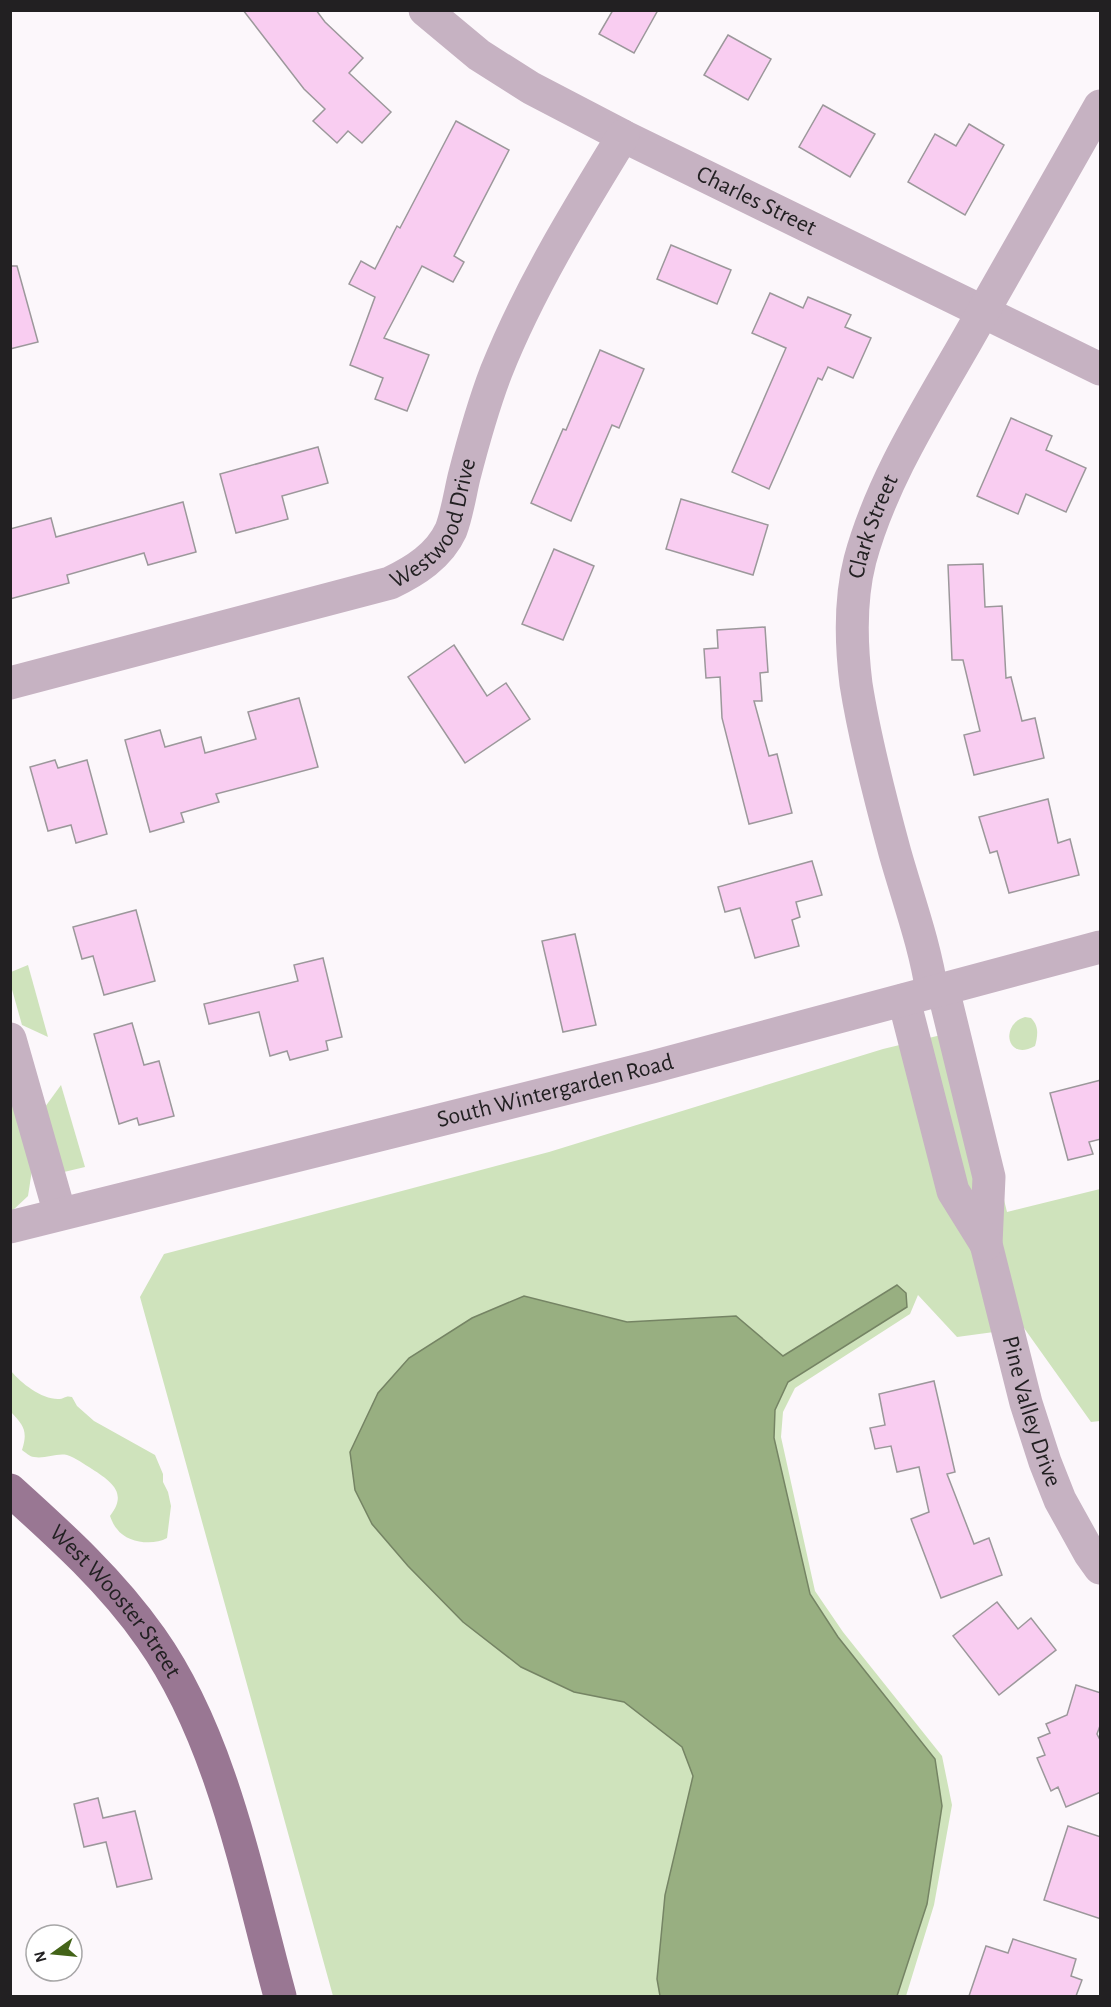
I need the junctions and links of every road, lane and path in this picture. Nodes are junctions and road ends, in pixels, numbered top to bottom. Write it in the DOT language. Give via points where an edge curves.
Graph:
graph roads {
  1 [pos="425,10"];
  2 [pos="1101,106"];
  3 [pos="623,136"];
  4 [pos="984,311"];
  5 [pos="1101,369"];
  6 [pos="10,683"];
  7 [pos="1101,947"];
  8 [pos="926,994"];
  9 [pos="10,1039"];
  10 [pos="60,1214"];
  11 [pos="10,1227"];
  12 [pos="10,1490"];
  13 [pos="1101,1568"];
  14 [pos="279,1996"];
  1 -- 3 [label="street, Charles Street" via="479,55 531,88"];
  2 -- 4 [label="street, Clark Street"];
  3 -- 4 [label="street, Charles Street"];
  3 -- 6 [label="street, Westwood Drive" via="522,314 476,433 451,530 426,562 390,583"];
  4 -- 5 [label="street, Charles Street"];
  4 -- 8 [label="street, Clark Street" via="880,504 860,561 854,602 856,682 867,743 928,966"];
  7 -- 8 [label="street, South Wintergarden Road"];
  8 -- 10 [label="street, South Wintergarden Road" via="640,1070"];
  8 -- 13 [label="street, Pine Valley Drive" via="988,1176 986,1244 1026,1403 1060,1500"];
  9 -- 10 [label="street"];
  10 -- 11 [label="street, South Wintergarden Road"];
  12 -- 14 [label="main road, West Wooster Street" via="114,1590 152,1638 178,1681 201,1729 227,1803"];
}
